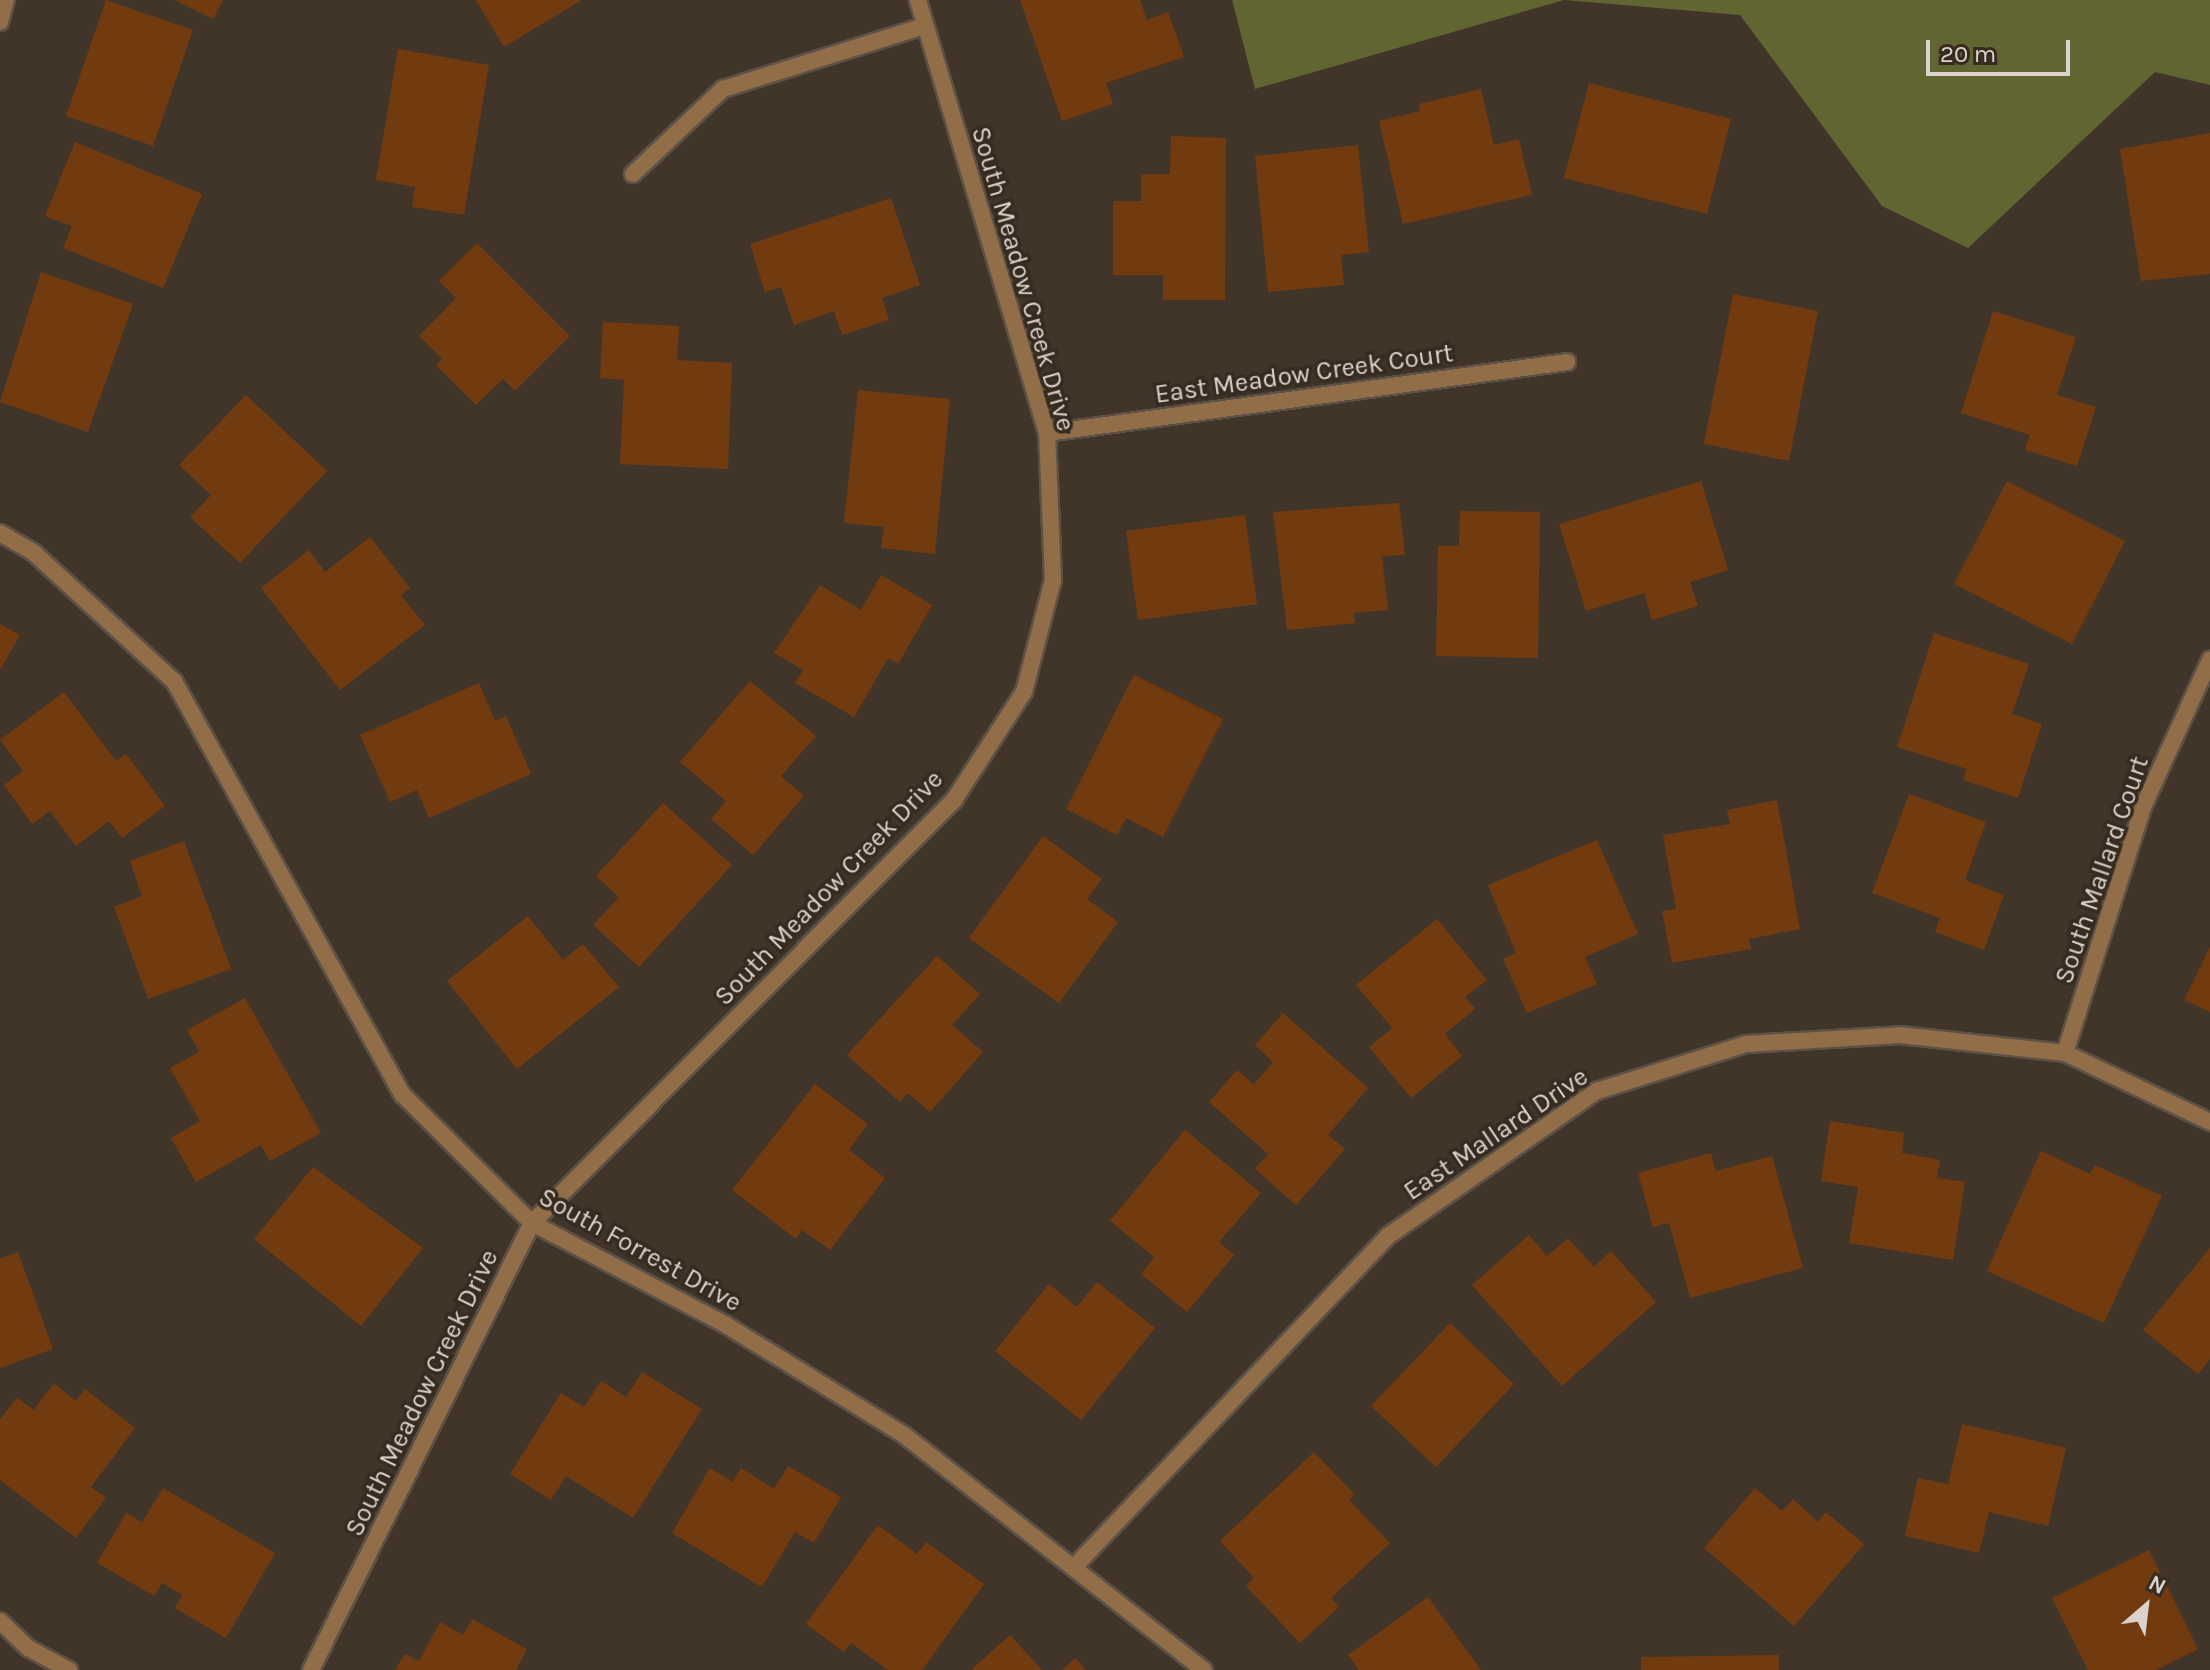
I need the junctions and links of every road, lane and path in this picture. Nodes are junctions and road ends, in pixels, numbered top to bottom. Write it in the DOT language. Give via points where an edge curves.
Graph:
graph roads {
  1 [pos="6,0"];
  2 [pos="918,0"];
  3 [pos="0,22"];
  4 [pos="924,26"];
  5 [pos="633,174"];
  6 [pos="1567,362"];
  7 [pos="1047,433"];
  8 [pos="0,533"];
  9 [pos="2210,660"];
  10 [pos="2065,1053"];
  11 [pos="2210,1122"];
  12 [pos="532,1223"];
  13 [pos="1076,1565"];
  14 [pos="0,1621"];
  15 [pos="69,1670"];
  16 [pos="311,1670"];
  17 [pos="1204,1670"];
  1 -- 3 [label="street"];
  2 -- 4 [label="street, South Meadow Creek Drive"];
  4 -- 5 [label="street" via="723,89"];
  4 -- 7 [label="street, South Meadow Creek Drive"];
  6 -- 7 [label="street, East Meadow Creek Court"];
  7 -- 12 [label="street, South Meadow Creek Drive" via="1053,580 1024,692 954,800"];
  8 -- 12 [label="street, South Forrest Drive" via="33,552 174,681 403,1095"];
  9 -- 10 [label="street, South Mallard Court" via="2143,807"];
  10 -- 11 [label="street, East Mallard Drive"];
  10 -- 13 [label="street, East Mallard Drive" via="1900,1035 1746,1044 1597,1091 1388,1236"];
  12 -- 13 [label="street, South Forrest Drive" via="726,1325 904,1435"];
  12 -- 16 [label="street, South Meadow Creek Drive"];
  13 -- 17 [label="street, South Forrest Drive"];
  14 -- 15 [label="street" via="28,1648"];
}
